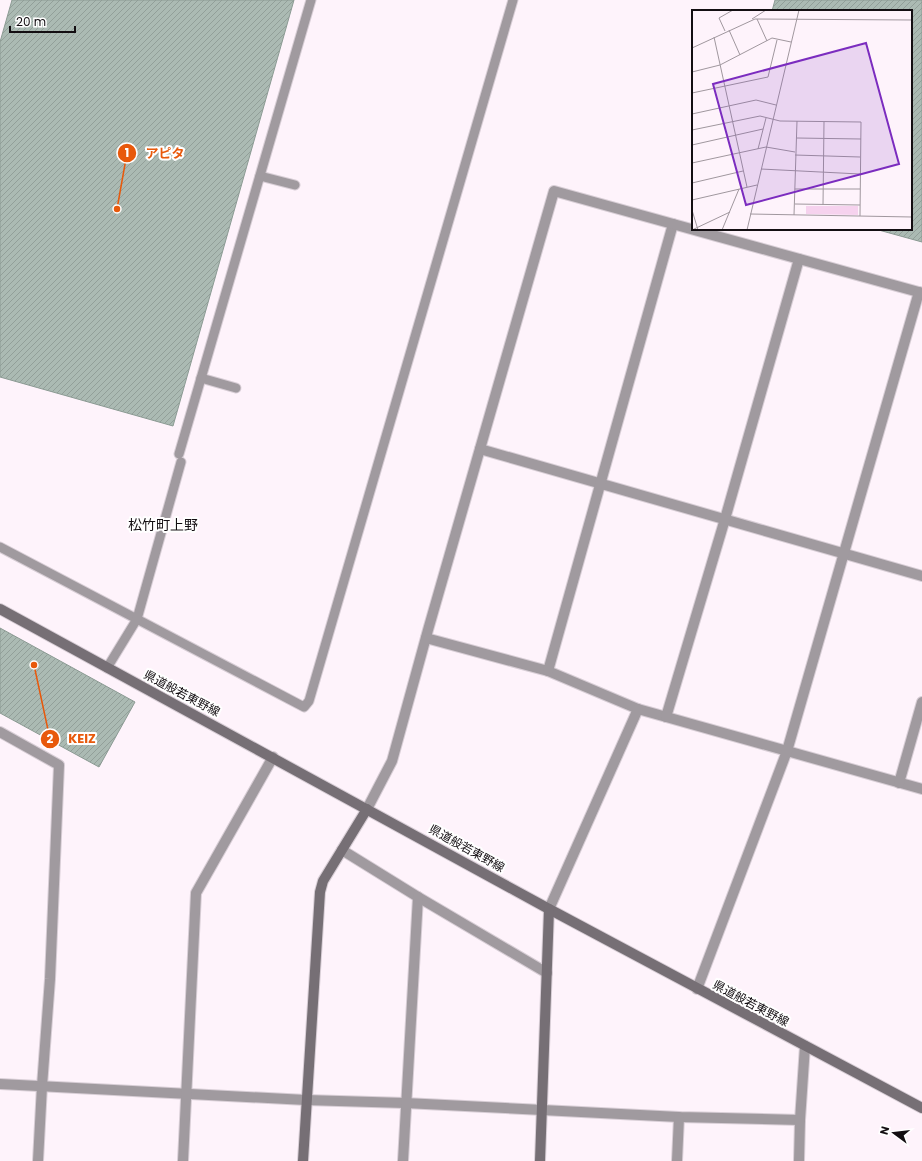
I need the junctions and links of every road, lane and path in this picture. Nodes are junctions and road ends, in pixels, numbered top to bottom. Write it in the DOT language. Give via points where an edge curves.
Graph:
graph roads {
  1 [pos="311,0"];
  2 [pos="513,0"];
  3 [pos="260,176"];
  4 [pos="295,185"];
  5 [pos="673,224"];
  6 [pos="692,229"];
  7 [pos="695,230"];
  8 [pos="799,259"];
  9 [pos="921,292"];
  10 [pos="201,378"];
  11 [pos="236,388"];
  12 [pos="480,450"];
  13 [pos="601,484"];
  14 [pos="725,519"];
  15 [pos="0,547"];
  16 [pos="844,554"];
  17 [pos="922,576"];
  18 [pos="0,609"];
  19 [pos="137,619"];
  20 [pos="426,638"];
  21 [pos="107,668"];
  22 [pos="548,671"];
  23 [pos="922,702"];
  24 [pos="638,709"];
  25 [pos="666,717"];
  26 [pos="0,732"];
  27 [pos="788,751"];
  28 [pos="273,757"];
  29 [pos="899,783"];
  30 [pos="922,790"];
  31 [pos="367,809"];
  32 [pos="342,850"];
  33 [pos="418,897"];
  34 [pos="549,909"];
  35 [pos="547,973"];
  36 [pos="697,988"];
  37 [pos="805,1046"];
  38 [pos="0,1084"];
  39 [pos="42,1086"];
  40 [pos="186,1093"];
  41 [pos="306,1100"];
  42 [pos="405,1103"];
  43 [pos="922,1108"];
  44 [pos="542,1110"];
  45 [pos="679,1117"];
  46 [pos="800,1120"];
  47 [pos="38,1161"];
  48 [pos="183,1161"];
  49 [pos="303,1161"];
  50 [pos="403,1161"];
  51 [pos="540,1161"];
  52 [pos="677,1161"];
  53 [pos="799,1161"];
  1 -- 3 [label="lane"];
  2 -- 19 [label="lane" via="309,701 304,707"];
  3 -- 4 [label="lane"];
  3 -- 10 [label="lane"];
  5 -- 6 [label="street"];
  5 -- 12 [label="street" via="554,191"];
  5 -- 13 [label="street"];
  7 -- 8 [label="street"];
  8 -- 9 [label="street"];
  8 -- 14 [label="street"];
  9 -- 16 [label="street"];
  10 -- 11 [label="lane"];
  10 -- 19 [label="lane"];
  12 -- 13 [label="street"];
  12 -- 20 [label="street"];
  13 -- 14 [label="street"];
  13 -- 22 [label="street"];
  14 -- 16 [label="street"];
  14 -- 25 [label="street"];
  15 -- 19 [label="lane"];
  16 -- 17 [label="street"];
  16 -- 27 [label="street"];
  18 -- 21 [label="main road, 県道般若東野線"];
  19 -- 21 [label="lane"];
  20 -- 22 [label="street"];
  20 -- 31 [label="street" via="392,761"];
  21 -- 28 [label="main road, 県道般若東野線"];
  22 -- 24 [label="street"];
  23 -- 29 [label="street"];
  24 -- 25 [label="street"];
  24 -- 34 [label="street"];
  25 -- 27 [label="street"];
  26 -- 39 [label="street" via="59,765 50,979"];
  27 -- 29 [label="street"];
  27 -- 36 [label="street"];
  28 -- 31 [label="main road, 県道般若東野線"];
  28 -- 40 [label="street" via="196,893"];
  29 -- 30 [label="street"];
  31 -- 32 [label="main road"];
  31 -- 34 [label="main road, 県道般若東野線"];
  32 -- 33 [label="street"];
  32 -- 41 [label="main road" via="323,881 320,892"];
  33 -- 35 [label="street"];
  33 -- 42 [label="street"];
  34 -- 35 [label="main road"];
  34 -- 36 [label="main road, 県道般若東野線"];
  35 -- 44 [label="main road"];
  36 -- 37 [label="main road, 県道般若東野線"];
  37 -- 43 [label="main road, 県道般若東野線"];
  37 -- 46 [label="street"];
  38 -- 39 [label="street"];
  39 -- 40 [label="street"];
  39 -- 47 [label="street"];
  40 -- 41 [label="street"];
  40 -- 48 [label="street"];
  41 -- 42 [label="street"];
  41 -- 49 [label="main road"];
  42 -- 44 [label="street"];
  42 -- 50 [label="street"];
  44 -- 45 [label="street"];
  44 -- 51 [label="main road"];
  45 -- 46 [label="street"];
  45 -- 52 [label="street"];
  46 -- 53 [label="street"];
}
